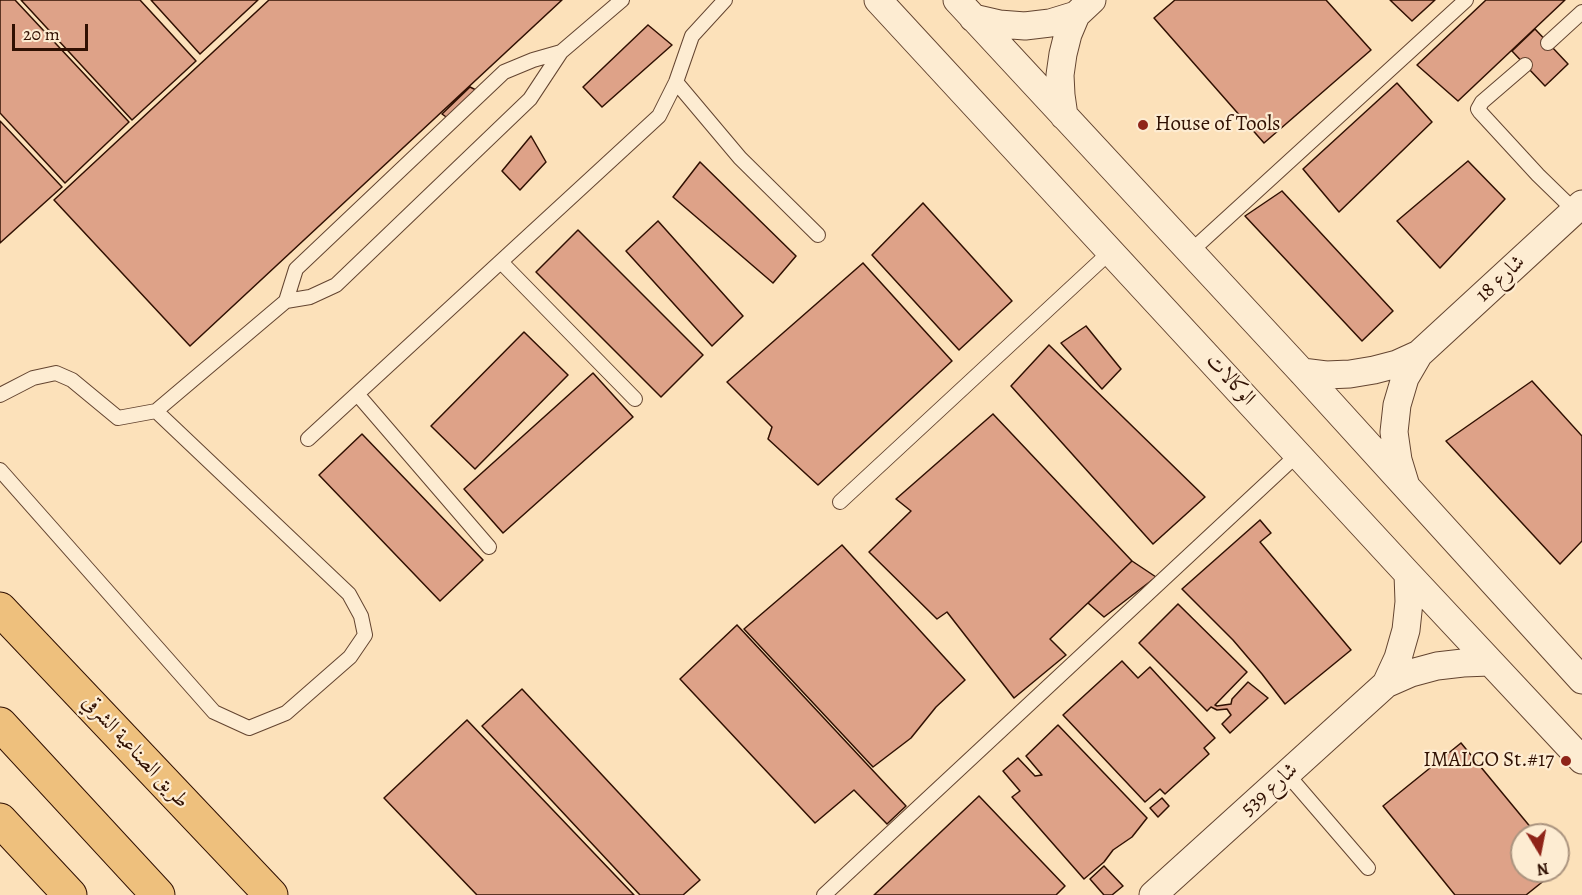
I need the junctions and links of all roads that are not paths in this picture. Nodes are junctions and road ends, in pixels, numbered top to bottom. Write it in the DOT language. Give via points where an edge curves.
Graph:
graph roads {
  1 [pos="622,0"];
  2 [pos="725,0"];
  3 [pos="878,0"];
  4 [pos="1466,0"];
  5 [pos="1084,8"];
  6 [pos="965,9"];
  7 [pos="1582,12"];
  8 [pos="1548,43"];
  9 [pos="561,52"];
  10 [pos="1525,65"];
  11 [pos="676,82"];
  12 [pos="1064,116"];
  13 [pos="1578,207"];
  14 [pos="818,235"];
  15 [pos="1110,252"];
  16 [pos="1190,252"];
  17 [pos="501,262"];
  18 [pos="286,301"];
  19 [pos="1419,354"];
  20 [pos="1302,372"];
  21 [pos="358,394"];
  22 [pos="0,395"];
  23 [pos="635,399"];
  24 [pos="156,411"];
  25 [pos="308,439"];
  26 [pos="1298,454"];
  27 [pos="0,470"];
  28 [pos="1406,487"];
  29 [pos="840,502"];
  30 [pos="489,548"];
  31 [pos="1408,574"];
  32 [pos="0,609"];
  33 [pos="1490,662"];
  34 [pos="1582,680"];
  35 [pos="1386,684"];
  36 [pos="0,724"];
  37 [pos="1582,760"];
  38 [pos="1287,774"];
  39 [pos="0,820"];
  40 [pos="1368,868"];
  41 [pos="70,895"];
  42 [pos="158,895"];
  43 [pos="271,895"];
  44 [pos="824,895"];
  45 [pos="1153,895"];
  1 -- 9 [label="lane"];
  2 -- 11 [label="lane" via="692,36"];
  3 -- 15 [label="street, الوكالات"];
  4 -- 16 [label="lane"];
  5 -- 6 [label="street" via="1050,23 1024,26 999,24"];
  5 -- 12 [label="street" via="1068,34 1063,54"];
  6 -- 12 [label="street"];
  7 -- 8 [label="lane"];
  9 -- 18 [label="lane" via="530,99 336,285 310,297"];
  9 -- 18 [label="lane" via="504,72 296,269"];
  10 -- 13 [label="lane" via="1482,102 1480,112 1538,175"];
  11 -- 14 [label="lane" via="740,158"];
  11 -- 17 [label="lane" via="659,116"];
  12 -- 16 [label="street"];
  13 -- 19 [label="street, شارع 18"];
  15 -- 26 [label="street, الوكالات"];
  15 -- 29 [label="lane"];
  16 -- 20 [label="street"];
  17 -- 21 [label="lane"];
  17 -- 23 [label="lane"];
  18 -- 24 [label="lane"];
  19 -- 20 [label="street, شارع 18" via="1358,373"];
  19 -- 28 [label="street, شارع 18" via="1405,378 1394,432"];
  20 -- 28 [label="street"];
  21 -- 25 [label="lane"];
  21 -- 30 [label="lane"];
  22 -- 24 [label="lane" via="33,378 56,373 72,380 118,418"];
  24 -- 27 [label="lane" via="350,594 361,616 365,635 350,657 286,713 249,728 214,712"];
  26 -- 31 [label="street, الوكالات"];
  26 -- 44 [label="lane"];
  28 -- 34 [label="street"];
  31 -- 33 [label="street, الوكالات"];
  31 -- 35 [label="street, شارع 539" via="1406,630"];
  32 -- 43 [label="main road, طريق الصناعية الشرقي"];
  33 -- 35 [label="street, شارع 539" via="1437,666"];
  33 -- 37 [label="street, الوكالات"];
  35 -- 38 [label="street, شارع 539"];
  36 -- 42 [label="main road"];
  38 -- 40 [label="lane"];
  38 -- 45 [label="street, شارع 539"];
  39 -- 41 [label="main road"];
}
